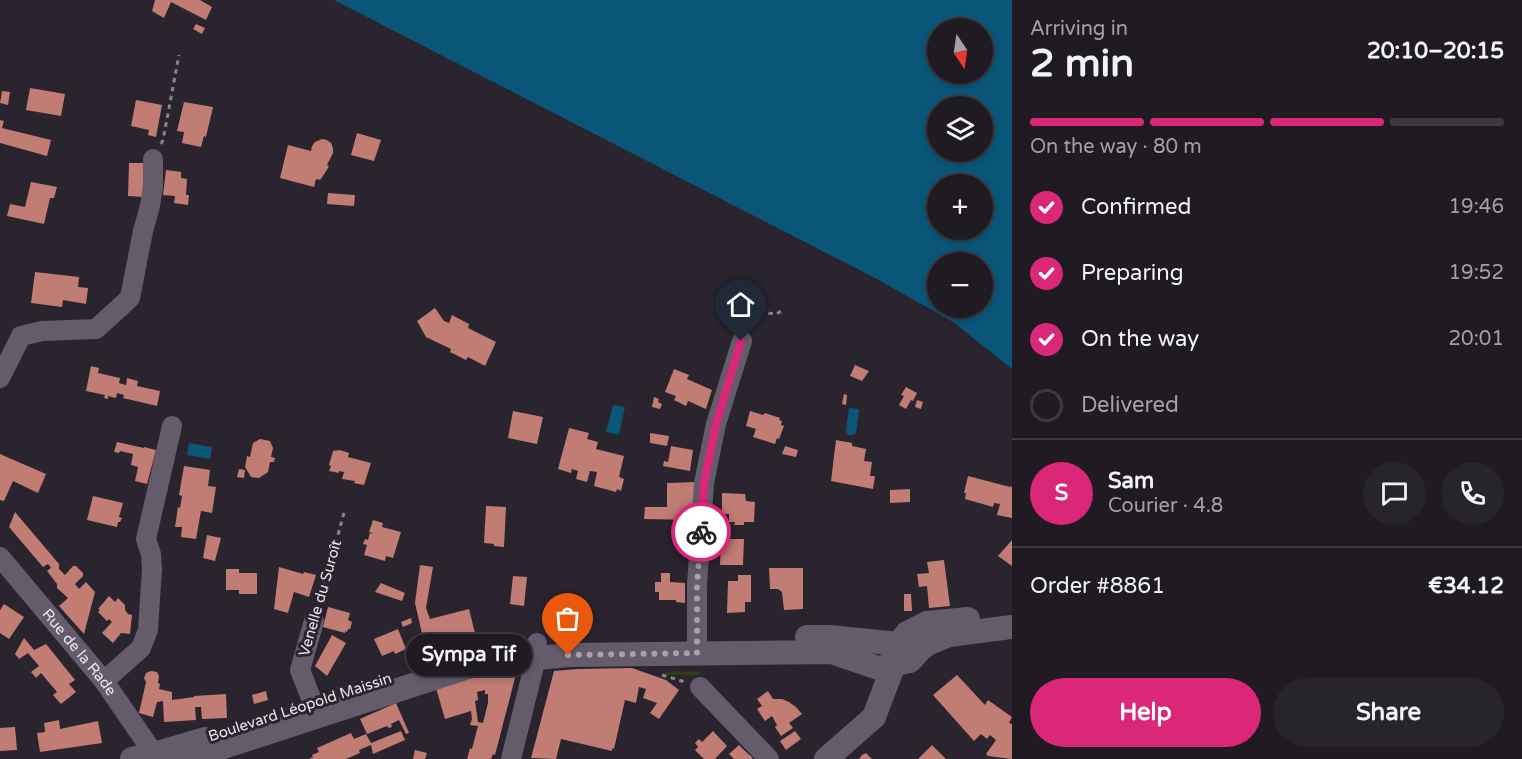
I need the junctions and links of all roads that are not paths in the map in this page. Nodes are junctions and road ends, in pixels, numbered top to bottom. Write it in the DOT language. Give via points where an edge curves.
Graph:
graph roads {
  1 [pos="153,159"];
  2 [pos="741,341"];
  3 [pos="0,378"];
  4 [pos="172,426"];
  5 [pos="0,557"];
  6 [pos="1012,614"];
  7 [pos="314,621"];
  8 [pos="1012,627"];
  9 [pos="697,646"];
  10 [pos="537,650"];
  11 [pos="896,654"];
  12 [pos="104,681"];
  13 [pos="700,687"];
  14 [pos="315,709"];
  15 [pos="150,757"];
  16 [pos="188,759"];
  17 [pos="511,759"];
  18 [pos="769,759"];
  19 [pos="826,759"];
  1 -- 3 [label="street" via="150,206 130,298 96,329 42,331 21,336"];
  2 -- 9 [label="street" via="716,424 704,483"];
  4 -- 12 [label="street" via="146,539 152,569 148,630 141,648"];
  5 -- 12 [label="street, Rue de la Rade"];
  6 -- 11 [label="street" via="927,623 907,633"];
  7 -- 14 [label="street, Venelle du Suroît" via="300,670"];
  8 -- 11 [label="street, Boulevard Léopold Maissin" via="949,635 929,643 910,661"];
  9 -- 10 [label="street, Boulevard Léopold Maissin" via="568,655"];
  9 -- 11 [label="street, Boulevard Léopold Maissin" via="831,652 878,668"];
  10 -- 14 [label="street, Boulevard Léopold Maissin"];
  10 -- 17 [label="street"];
  11 -- 19 [label="street" via="874,717"];
  12 -- 15 [label="street, Rue de la Rade"];
  13 -- 18 [label="street"];
  14 -- 15 [label="street, Boulevard Léopold Maissin" via="242,727"];
  14 -- 16 [label="street, Boulevard Léopold Maissin"];
}
